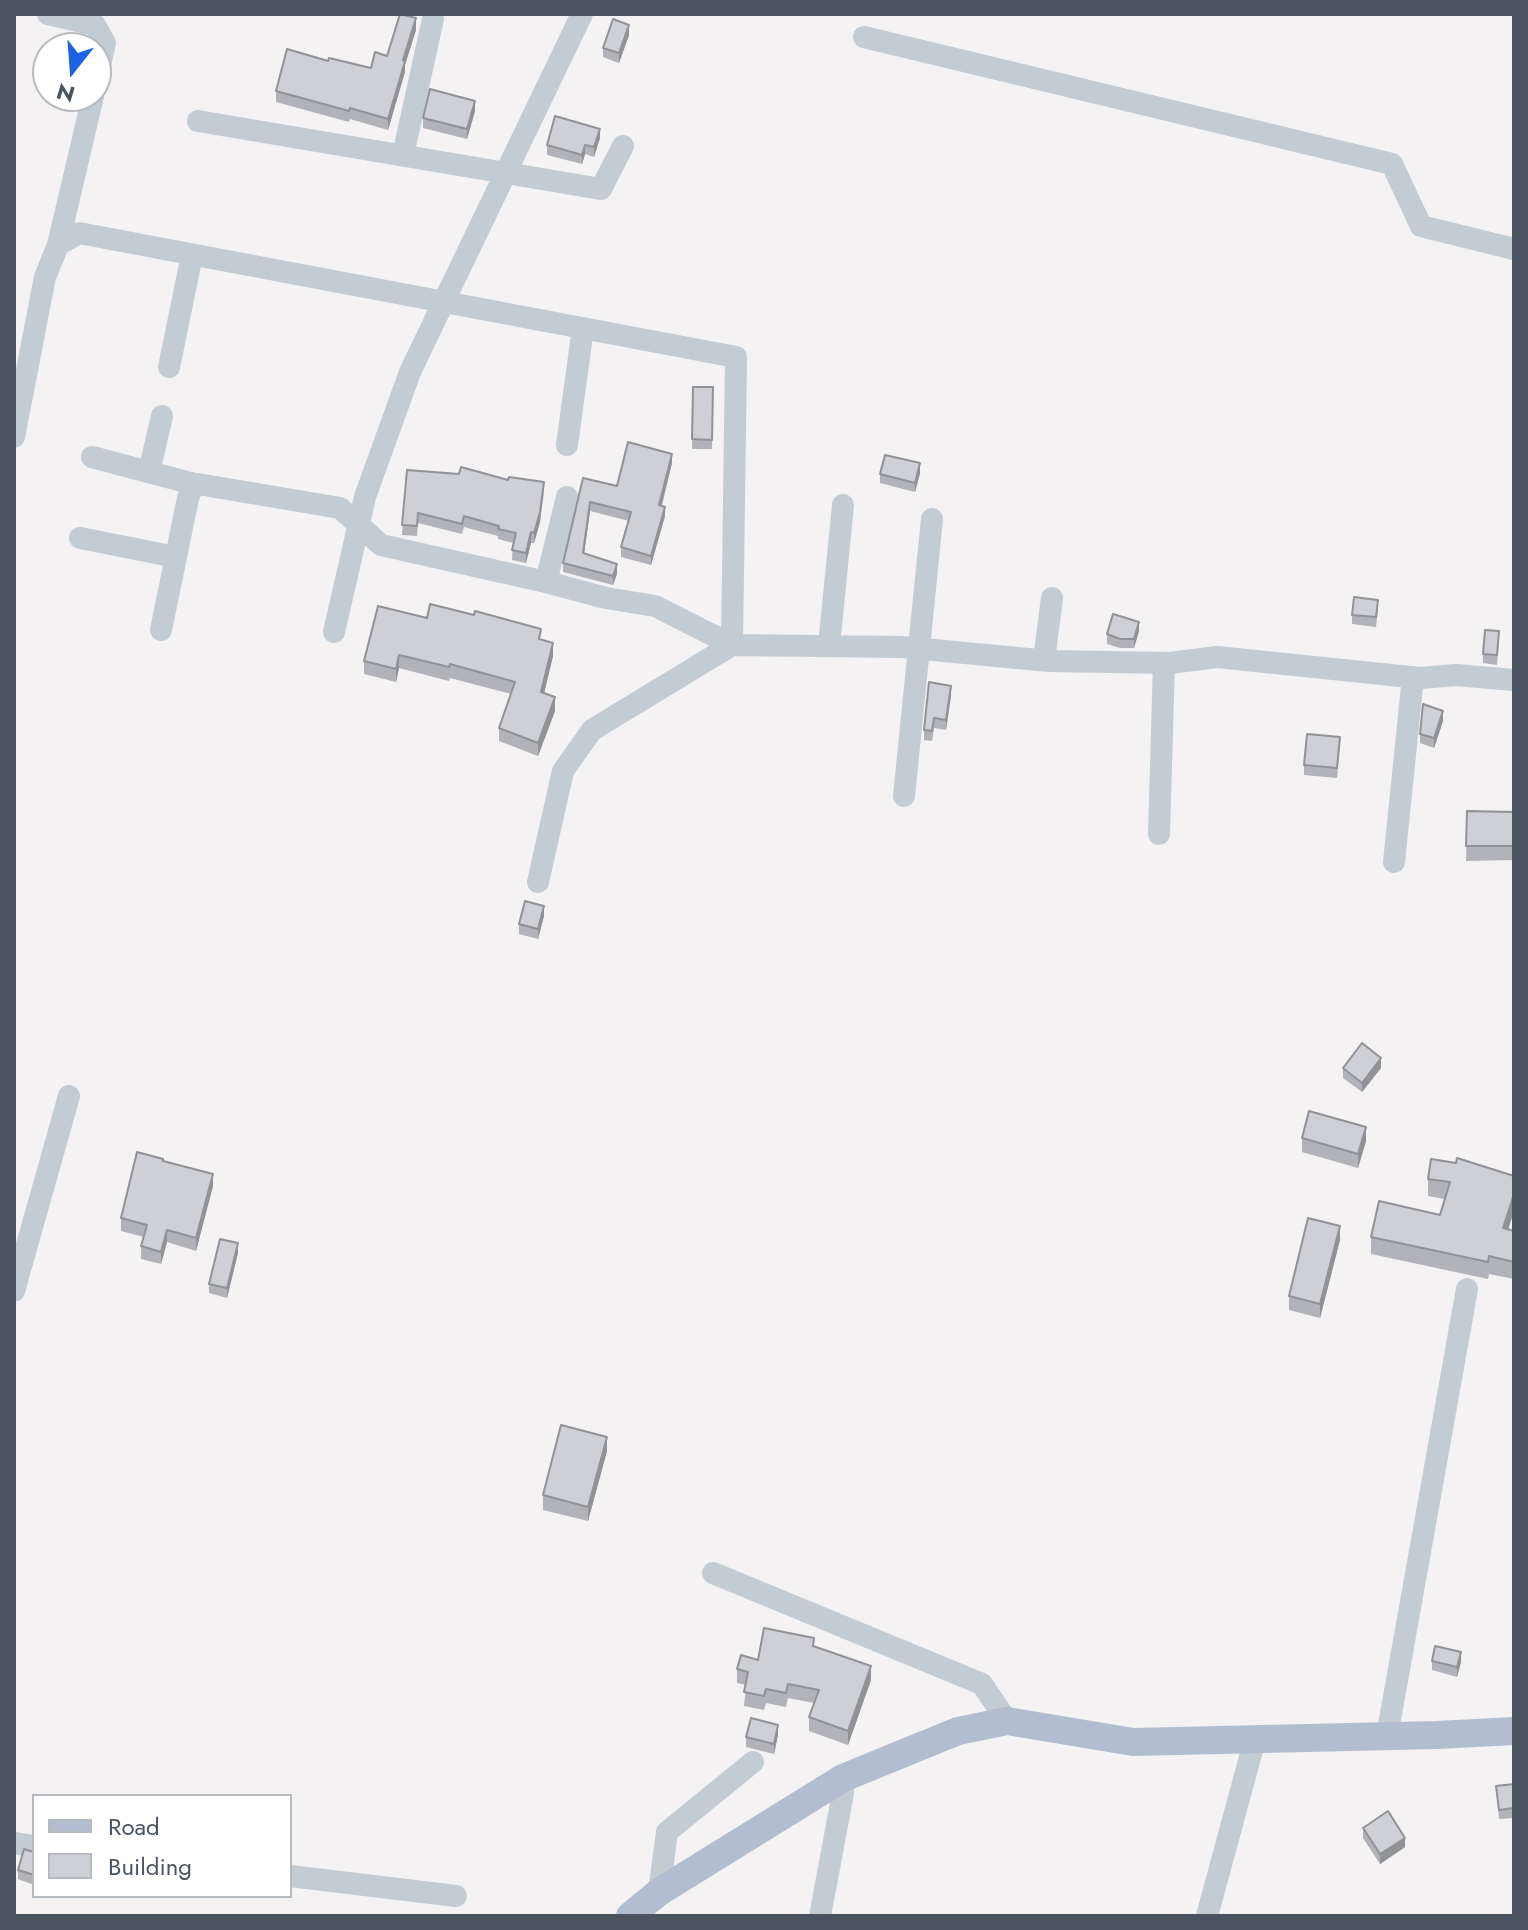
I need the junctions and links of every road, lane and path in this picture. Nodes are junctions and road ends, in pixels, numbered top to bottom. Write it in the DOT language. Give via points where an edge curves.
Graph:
graph roads {
  1 [pos="48,14"];
  2 [pos="582,14"];
  3 [pos="433,19"];
  4 [pos="99,32"];
  5 [pos="864,37"];
  6 [pos="89,112"];
  7 [pos="198,121"];
  8 [pos="623,146"];
  9 [pos="403,155"];
  10 [pos="506,173"];
  11 [pos="58,245"];
  12 [pos="1514,249"];
  13 [pos="192,255"];
  14 [pos="444,302"];
  15 [pos="583,328"];
  16 [pos="169,367"];
  17 [pos="162,416"];
  18 [pos="14,437"];
  19 [pos="567,445"];
  20 [pos="92,457"];
  21 [pos="149,472"];
  22 [pos="194,484"];
  23 [pos="567,497"];
  24 [pos="843,505"];
  25 [pos="932,519"];
  26 [pos="359,526"];
  27 [pos="80,538"];
  28 [pos="176,557"];
  29 [pos="546,582"];
  30 [pos="1052,598"];
  31 [pos="161,630"];
  32 [pos="334,632"];
  33 [pos="732,645"];
  34 [pos="829,646"];
  35 [pos="919,649"];
  36 [pos="1044,660"];
  37 [pos="1164,663"];
  38 [pos="1413,677"];
  39 [pos="1514,680"];
  40 [pos="904,796"];
  41 [pos="1159,834"];
  42 [pos="1394,862"];
  43 [pos="538,882"];
  44 [pos="69,1096"];
  45 [pos="1467,1289"];
  46 [pos="14,1291"];
  47 [pos="713,1573"];
  48 [pos="1007,1721"];
  49 [pos="1514,1731"];
  50 [pos="1387,1736"];
  51 [pos="1255,1739"];
  52 [pos="753,1762"];
  53 [pos="843,1778"];
  54 [pos="292,1876"];
  55 [pos="659,1892"];
  56 [pos="456,1896"];
  57 [pos="630,1916"];
  58 [pos="820,1916"];
  59 [pos="1207,1916"];
  1 -- 4 [label="street" via="95,25"];
  2 -- 10 [label="street"];
  3 -- 9 [label="street"];
  5 -- 12 [label="street" via="1392,164 1421,226"];
  6 -- 11 [label="street"];
  7 -- 9 [label="street"];
  8 -- 10 [label="street" via="601,189"];
  9 -- 10 [label="street"];
  10 -- 14 [label="street"];
  11 -- 13 [label="street" via="79,233"];
  11 -- 18 [label="street" via="45,277"];
  13 -- 14 [label="street"];
  13 -- 16 [label="street"];
  14 -- 15 [label="street"];
  14 -- 26 [label="street" via="410,372"];
  15 -- 19 [label="street"];
  15 -- 33 [label="street" via="736,357"];
  17 -- 21 [label="street"];
  20 -- 21 [label="street"];
  21 -- 22 [label="street"];
  22 -- 26 [label="street" via="340,508"];
  22 -- 28 [label="street"];
  23 -- 29 [label="street"];
  24 -- 34 [label="street"];
  25 -- 35 [label="street"];
  26 -- 29 [label="street" via="381,545"];
  26 -- 32 [label="street"];
  27 -- 28 [label="street"];
  28 -- 31 [label="street"];
  29 -- 33 [label="street" via="655,606"];
  30 -- 36 [label="street"];
  33 -- 34 [label="street"];
  33 -- 43 [label="street" via="592,730 563,771"];
  34 -- 35 [label="street"];
  35 -- 36 [label="street"];
  35 -- 40 [label="street"];
  36 -- 37 [label="street"];
  37 -- 38 [label="street" via="1217,657"];
  37 -- 41 [label="street"];
  38 -- 39 [label="street"];
  38 -- 42 [label="street"];
  44 -- 46 [label="street"];
  45 -- 50 [label="street"];
  47 -- 48 [label="street" via="982,1684"];
  48 -- 51 [label="main road" via="1133,1742"];
  48 -- 53 [label="main road" via="958,1731"];
  49 -- 50 [label="main road"];
  50 -- 51 [label="main road"];
  51 -- 59 [label="street"];
  52 -- 55 [label="street" via="667,1832"];
  53 -- 55 [label="main road"];
  53 -- 58 [label="street"];
  54 -- 56 [label="street"];
  55 -- 57 [label="main road"];
}
